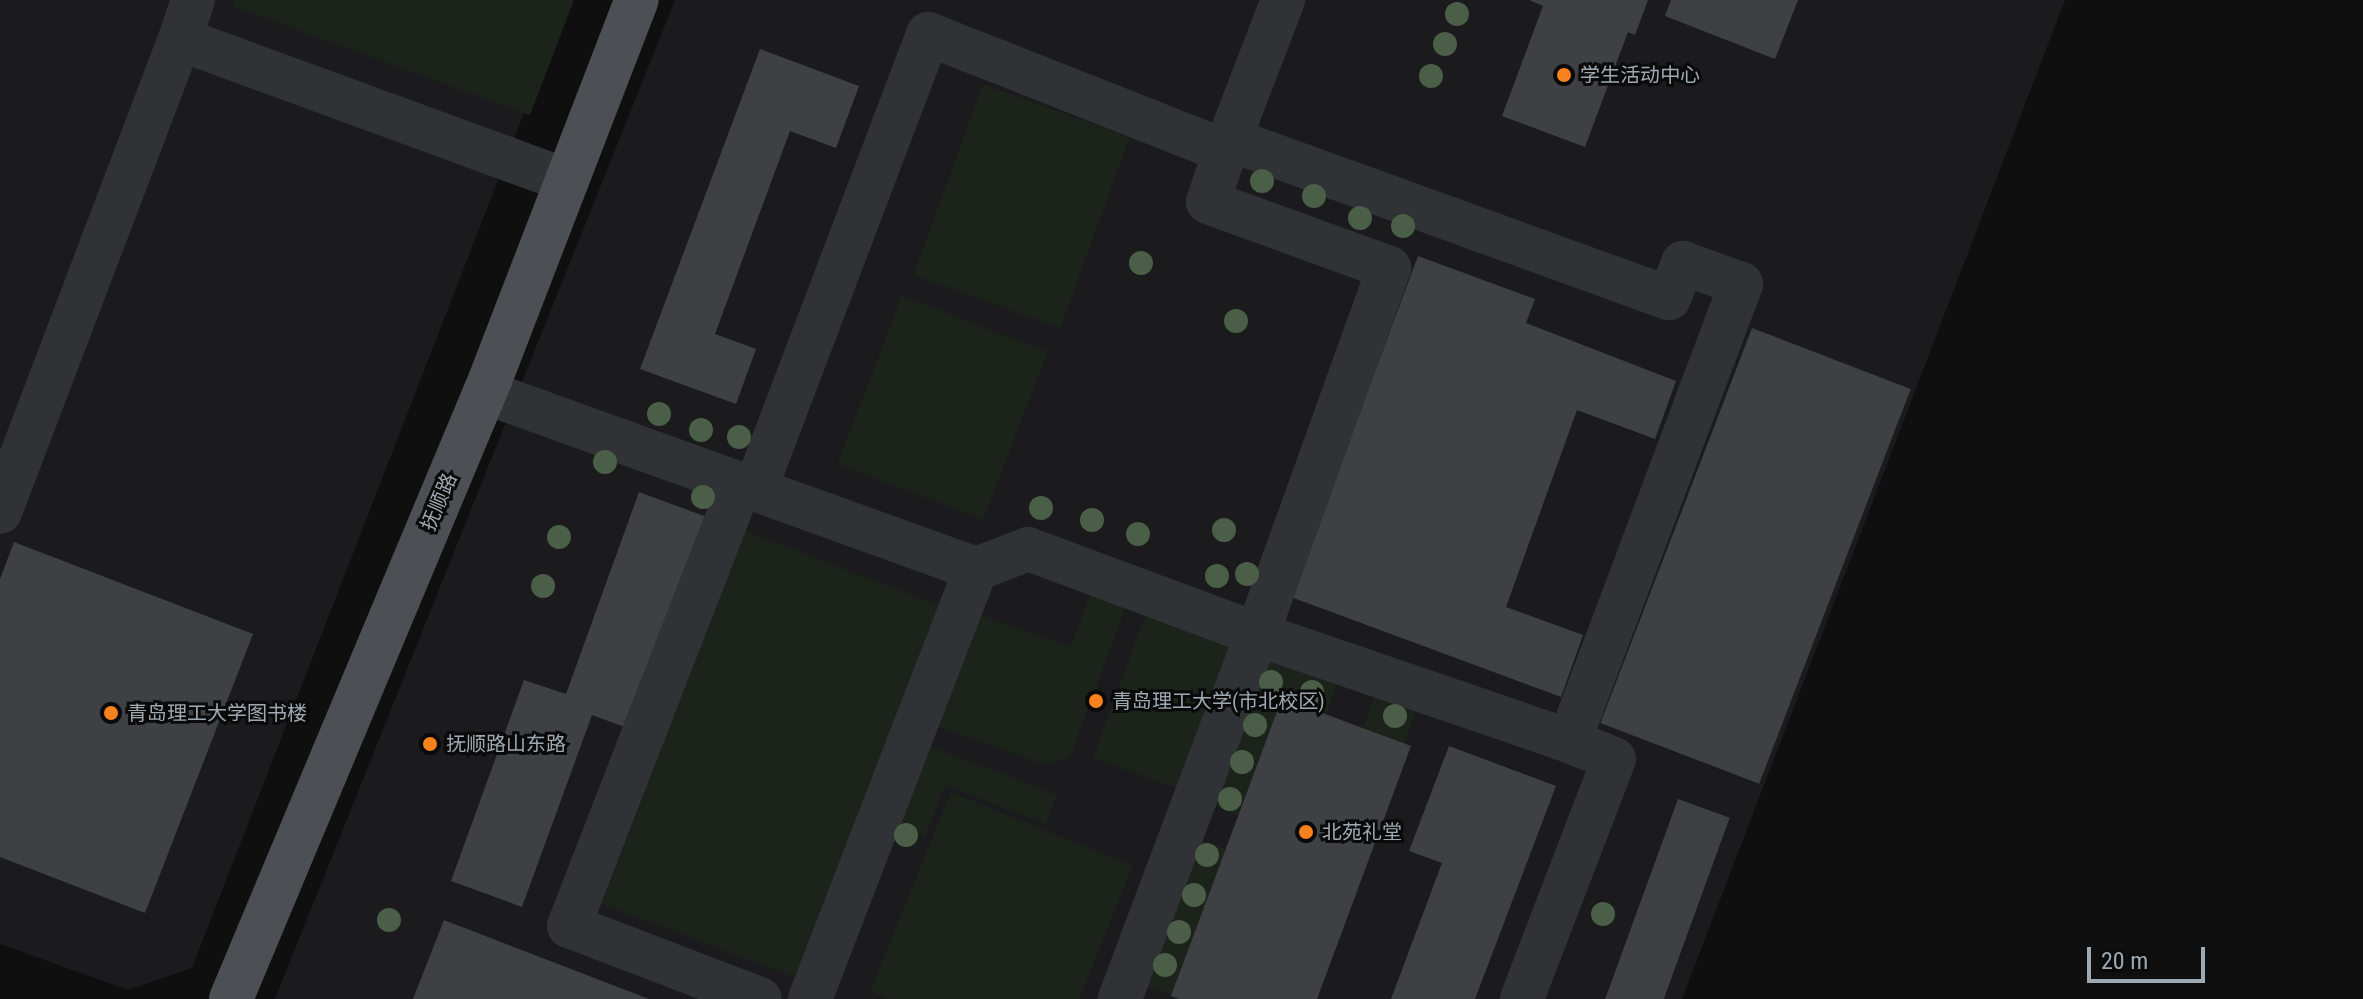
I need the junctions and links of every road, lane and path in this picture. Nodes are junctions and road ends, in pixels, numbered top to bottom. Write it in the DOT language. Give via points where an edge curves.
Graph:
graph roads {
  1 [pos="637,0"];
  2 [pos="1283,0"];
  3 [pos="186,19"];
  4 [pos="1227,145"];
  5 [pos="567,181"];
  6 [pos="501,397"];
  7 [pos="747,487"];
  8 [pos="0,512"];
  9 [pos="976,569"];
  10 [pos="1257,634"];
  11 [pos="1569,741"];
  12 [pos="231,999"];
  13 [pos="760,999"];
  14 [pos="810,999"];
  15 [pos="1120,999"];
  16 [pos="1522,999"];
  1 -- 5 [label="main road, 抚顺路"];
  2 -- 4 [label="street"];
  3 -- 5 [label="street"];
  3 -- 8 [label="street"];
  4 -- 7 [label="street" via="928,34"];
  4 -- 10 [label="street" via="1208,202 1389,268"];
  4 -- 11 [label="street" via="1669,298 1683,263 1741,284"];
  5 -- 6 [label="main road, 抚顺路"];
  6 -- 7 [label="street"];
  6 -- 12 [label="main road, 抚顺路"];
  7 -- 9 [label="street"];
  7 -- 13 [label="street" via="569,926"];
  9 -- 10 [label="street" via="1028,549"];
  9 -- 14 [label="street"];
  10 -- 11 [label="street"];
  10 -- 15 [label="street"];
  11 -- 16 [label="street" via="1614,759"];
}
